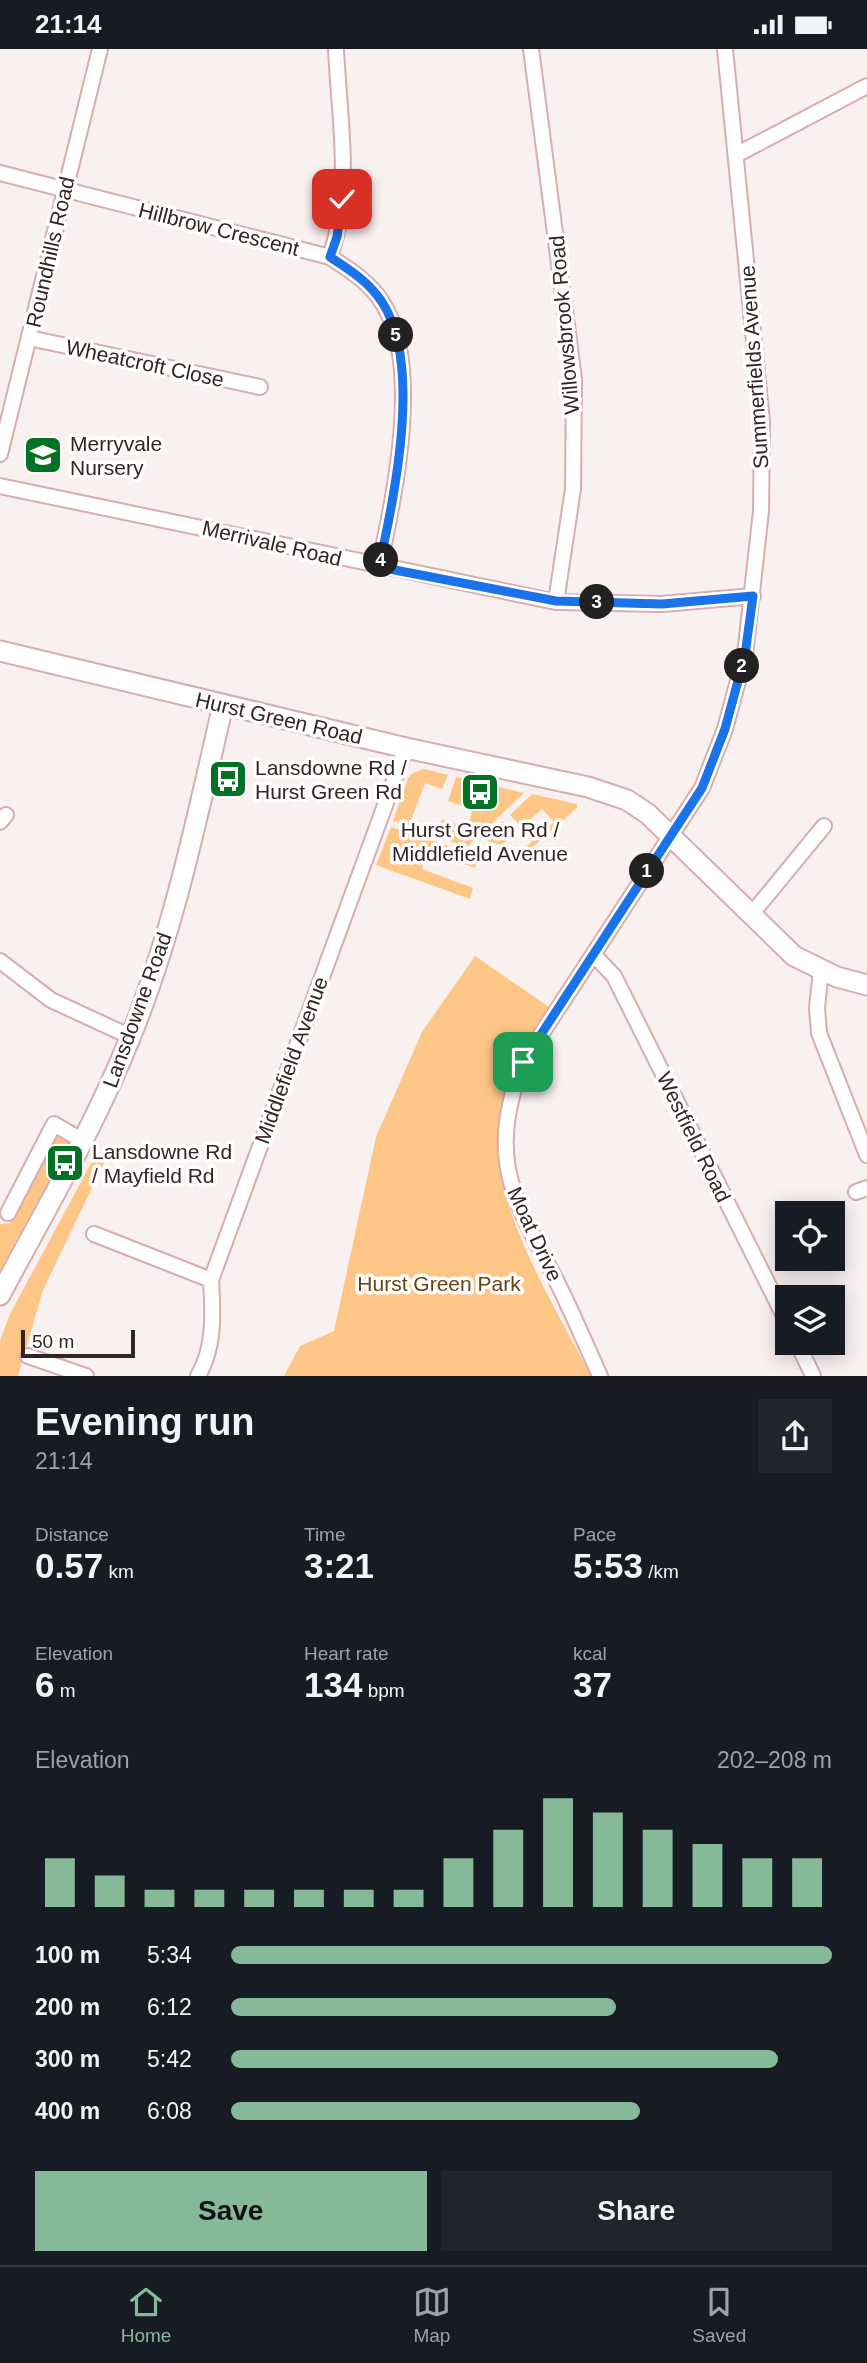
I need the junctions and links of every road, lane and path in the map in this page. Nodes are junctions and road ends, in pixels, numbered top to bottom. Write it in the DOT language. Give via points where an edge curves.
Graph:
graph roads {
  1 [pos="100,49"];
  2 [pos="336,49"];
  3 [pos="531,49"];
  4 [pos="725,49"];
  5 [pos="867,86"];
  6 [pos="736,155"];
  7 [pos="0,173"];
  8 [pos="64,191"];
  9 [pos="330,257"];
  10 [pos="29,338"];
  11 [pos="260,387"];
  12 [pos="0,454"];
  13 [pos="0,486"];
  14 [pos="379,567"];
  15 [pos="753,596"];
  16 [pos="556,601"];
  17 [pos="0,650"];
  18 [pos="223,705"];
  19 [pos="406,748"];
  20 [pos="824,826"];
  21 [pos="669,835"];
  22 [pos="750,916"];
  23 [pos="594,955"];
  24 [pos="0,961"];
  25 [pos="821,970"];
  26 [pos="867,985"];
  27 [pos="131,1037"];
  28 [pos="83,1141"];
  29 [pos="867,1155"];
  30 [pos="8,1213"];
  31 [pos="94,1234"];
  32 [pos="211,1280"];
  33 [pos="0,1295"];
  34 [pos="775,1298"];
  35 [pos="803,1355"];
  36 [pos="28,1356"];
  37 [pos="86,1376"];
  38 [pos="198,1376"];
  39 [pos="600,1376"];
  40 [pos="813,1376"];
  1 -- 8 [label="street, Roundhills Road"];
  2 -- 9 [label="street" via="342,199"];
  3 -- 16 [label="street, Willowsbrook Road" via="574,379 573,489"];
  4 -- 6 [label="street, Summerfields Avenue"];
  5 -- 6 [label="street"];
  6 -- 15 [label="street, Summerfields Avenue" via="762,422 761,511"];
  7 -- 8 [label="street, Hillbrow Crescent"];
  8 -- 9 [label="street, Hillbrow Crescent"];
  8 -- 10 [label="street, Roundhills Road"];
  9 -- 14 [label="street, Hillbrow Crescent" via="365,281 395,326 403,409 395,494"];
  10 -- 11 [label="street, Wheatcroft Close"];
  10 -- 12 [label="street, Roundhills Road"];
  13 -- 14 [label="street, Merrivale Road"];
  14 -- 16 [label="street, Merrivale Road"];
  15 -- 16 [label="street, Merrivale Road" via="662,604"];
  15 -- 21 [label="street, Summerfields Avenue" via="745,655 725,729 702,788"];
  17 -- 18 [label="street, Hurst Green Road"];
  18 -- 19 [label="street, Hurst Green Road"];
  18 -- 27 [label="street, Lansdowne Road" via="181,888"];
  19 -- 21 [label="street, Hurst Green Road" via="617,796 648,814"];
  19 -- 32 [label="street, Middlefield Avenue"];
  20 -- 22 [label="street"];
  21 -- 22 [label="street, Hurst Green Road"];
  21 -- 23 [label="street, Moat Drive"];
  22 -- 25 [label="street, Hurst Green Road" via="794,956"];
  23 -- 34 [label="street, Westfield Road" via="614,976"];
  23 -- 39 [label="street, Moat Drive" via="523,1062 504,1132 511,1188"];
  24 -- 27 [label="street" via="51,1000"];
  25 -- 26 [label="street, Hurst Green Road"];
  25 -- 29 [label="street" via="819,1033"];
  27 -- 28 [label="street, Lansdowne Road"];
  28 -- 30 [label="street" via="54,1124"];
  28 -- 33 [label="street, Lansdowne Road"];
  31 -- 32 [label="street"];
  32 -- 38 [label="street, Middlefield Avenue" via="212,1335"];
  35 -- 40 [label="street"];
  36 -- 37 [label="street"];
}
